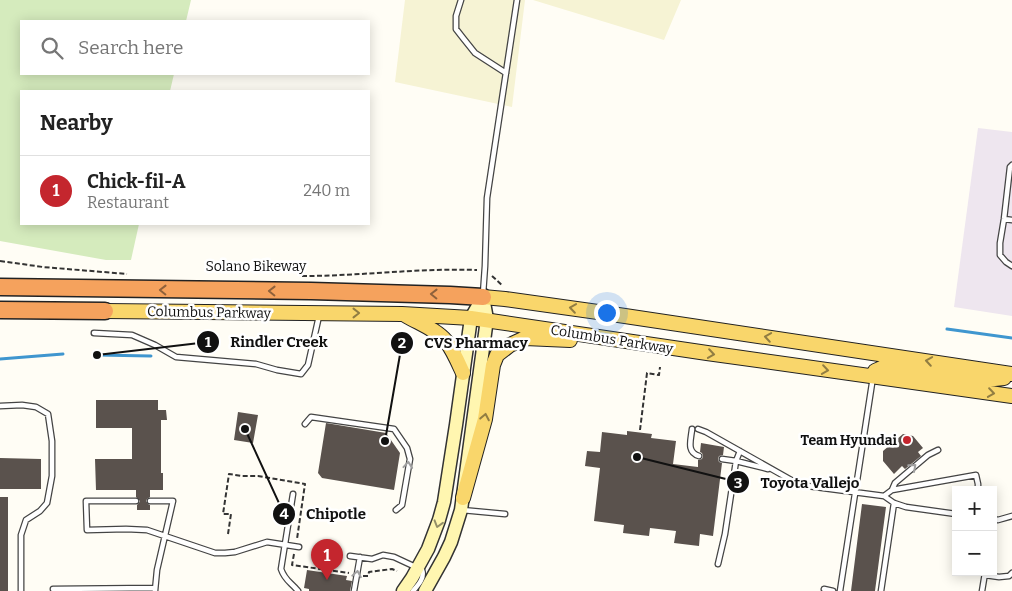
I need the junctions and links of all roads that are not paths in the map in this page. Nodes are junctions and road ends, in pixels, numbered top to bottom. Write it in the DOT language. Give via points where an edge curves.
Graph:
graph roads {
  1 [pos="461,0"];
  2 [pos="517,0"];
  3 [pos="506,73"];
  4 [pos="1012,165"];
  5 [pos="1004,219"];
  6 [pos="1012,220"];
  7 [pos="1012,266"];
  8 [pos="3,287"];
  9 [pos="483,297"];
  10 [pos="0,310"];
  11 [pos="83,311"];
  12 [pos="105,311"];
  13 [pos="319,313"];
  14 [pos="402,314"];
  15 [pos="0,317"];
  16 [pos="471,318"];
  17 [pos="487,319"];
  18 [pos="94,333"];
  19 [pos="663,346"];
  20 [pos="463,373"];
  21 [pos="873,376"];
  22 [pos="1012,376"];
  23 [pos="1012,396"];
  24 [pos="0,406"];
  25 [pos="305,424"];
  26 [pos="692,429"];
  27 [pos="698,429"];
  28 [pos="938,450"];
  29 [pos="740,451"];
  30 [pos="699,456"];
  31 [pos="722,459"];
  32 [pos="736,461"];
  33 [pos="775,470"];
  34 [pos="978,486"];
  35 [pos="892,490"];
  36 [pos="855,492"];
  37 [pos="293,494"];
  38 [pos="884,496"];
  39 [pos="136,501"];
  40 [pos="150,501"];
  41 [pos="894,503"];
  42 [pos="462,504"];
  43 [pos="396,510"];
  44 [pos="952,513"];
  45 [pos="505,514"];
  46 [pos="1012,516"];
  47 [pos="997,520"];
  48 [pos="165,536"];
  49 [pos="285,545"];
  50 [pos="299,548"];
  51 [pos="350,556"];
  52 [pos="360,557"];
  53 [pos="718,564"];
  54 [pos="417,568"];
  55 [pos="1012,573"];
  56 [pos="985,576"];
  57 [pos="994,576"];
  58 [pos="53,589"];
  59 [pos="824,589"];
  60 [pos="155,590"];
  61 [pos="21,591"];
  62 [pos="298,591"];
  63 [pos="354,591"];
  64 [pos="402,591"];
  65 [pos="413,591"];
  66 [pos="425,591"];
  67 [pos="833,591"];
  68 [pos="840,591"];
  69 [pos="881,591"];
  70 [pos="982,591"];
  1 -- 3 [label="lane" via="456,29 475,53"];
  2 -- 3 [label="lane"];
  3 -- 9 [label="lane" via="487,198"];
  4 -- 5 [label="lane"];
  5 -- 6 [label="lane"];
  5 -- 7 [label="lane" via="1000,255"];
  9 -- 8 [label="highway, Columbus Parkway, one-way"];
  9 -- 16 [label="main road"];
  9 -- 17 [label="main road"];
  22 -- 9 [label="main road, Columbus Parkway, one-way" via="614,314"];
  10 -- 11 [label="highway, Columbus Parkway"];
  11 -- 12 [label="highway, Columbus Parkway"];
  11 -- 15 [label="highway"];
  12 -- 13 [label="main road, Columbus Parkway"];
  13 -- 14 [label="main road, Columbus Parkway, one-way"];
  13 -- 18 [label="lane" via="308,366 301,374 256,364 176,357 132,334"];
  14 -- 16 [label="main road, Columbus Parkway"];
  14 -- 20 [label="main road" via="445,340"];
  16 -- 17 [label="main road, Columbus Parkway"];
  16 -- 20 [label="main road"];
  17 -- 19 [label="main road, Columbus Parkway"];
  17 -- 42 [label="main road"];
  19 -- 21 [label="main road, Columbus Parkway, one-way"];
  42 -- 19 [label="main road, one-way" via="485,419 497,355 524,338"];
  20 -- 54 [label="main road, one-way" via="440,520"];
  21 -- 22 [label="main road" via="875,371 884,367 984,380"];
  21 -- 23 [label="main road, Columbus Parkway, one-way"];
  21 -- 36 [label="lane"];
  24 -- 61 [label="lane" via="36,407 48,414 52,441 48,503 26,520 21,534"];
  43 -- 25 [label="lane, one-way" via="402,505 410,460 407,448 394,429 311,417"];
  26 -- 30 [label="lane" via="690,448 694,455"];
  27 -- 29 [label="lane"];
  35 -- 28 [label="lane, one-way" via="895,483"];
  29 -- 32 [label="lane"];
  29 -- 33 [label="lane"];
  31 -- 32 [label="lane"];
  32 -- 33 [label="lane"];
  32 -- 53 [label="lane"];
  33 -- 36 [label="lane" via="800,485"];
  34 -- 35 [label="lane" via="976,475"];
  35 -- 38 [label="lane"];
  36 -- 38 [label="lane"];
  36 -- 68 [label="lane"];
  37 -- 49 [label="lane"];
  38 -- 41 [label="lane"];
  39 -- 48 [label="lane" via="86,501 87,530 148,530"];
  40 -- 48 [label="lane" via="173,501"];
  41 -- 44 [label="lane"];
  41 -- 69 [label="lane"];
  42 -- 45 [label="lane"];
  42 -- 66 [label="main road" via="451,542"];
  46 -- 47 [label="lane"];
  48 -- 49 [label="lane" via="215,553 236,552 267,542"];
  48 -- 60 [label="lane"];
  49 -- 50 [label="lane"];
  49 -- 62 [label="lane" via="281,569 284,578"];
  51 -- 52 [label="lane"];
  52 -- 54 [label="lane" via="394,557"];
  63 -- 52 [label="lane, one-way"];
  54 -- 64 [label="main road"];
  54 -- 65 [label="lane" via="422,570 423,577"];
  55 -- 57 [label="lane"];
  56 -- 70 [label="lane"];
  58 -- 60 [label="lane"];
  59 -- 67 [label="lane"];
}
